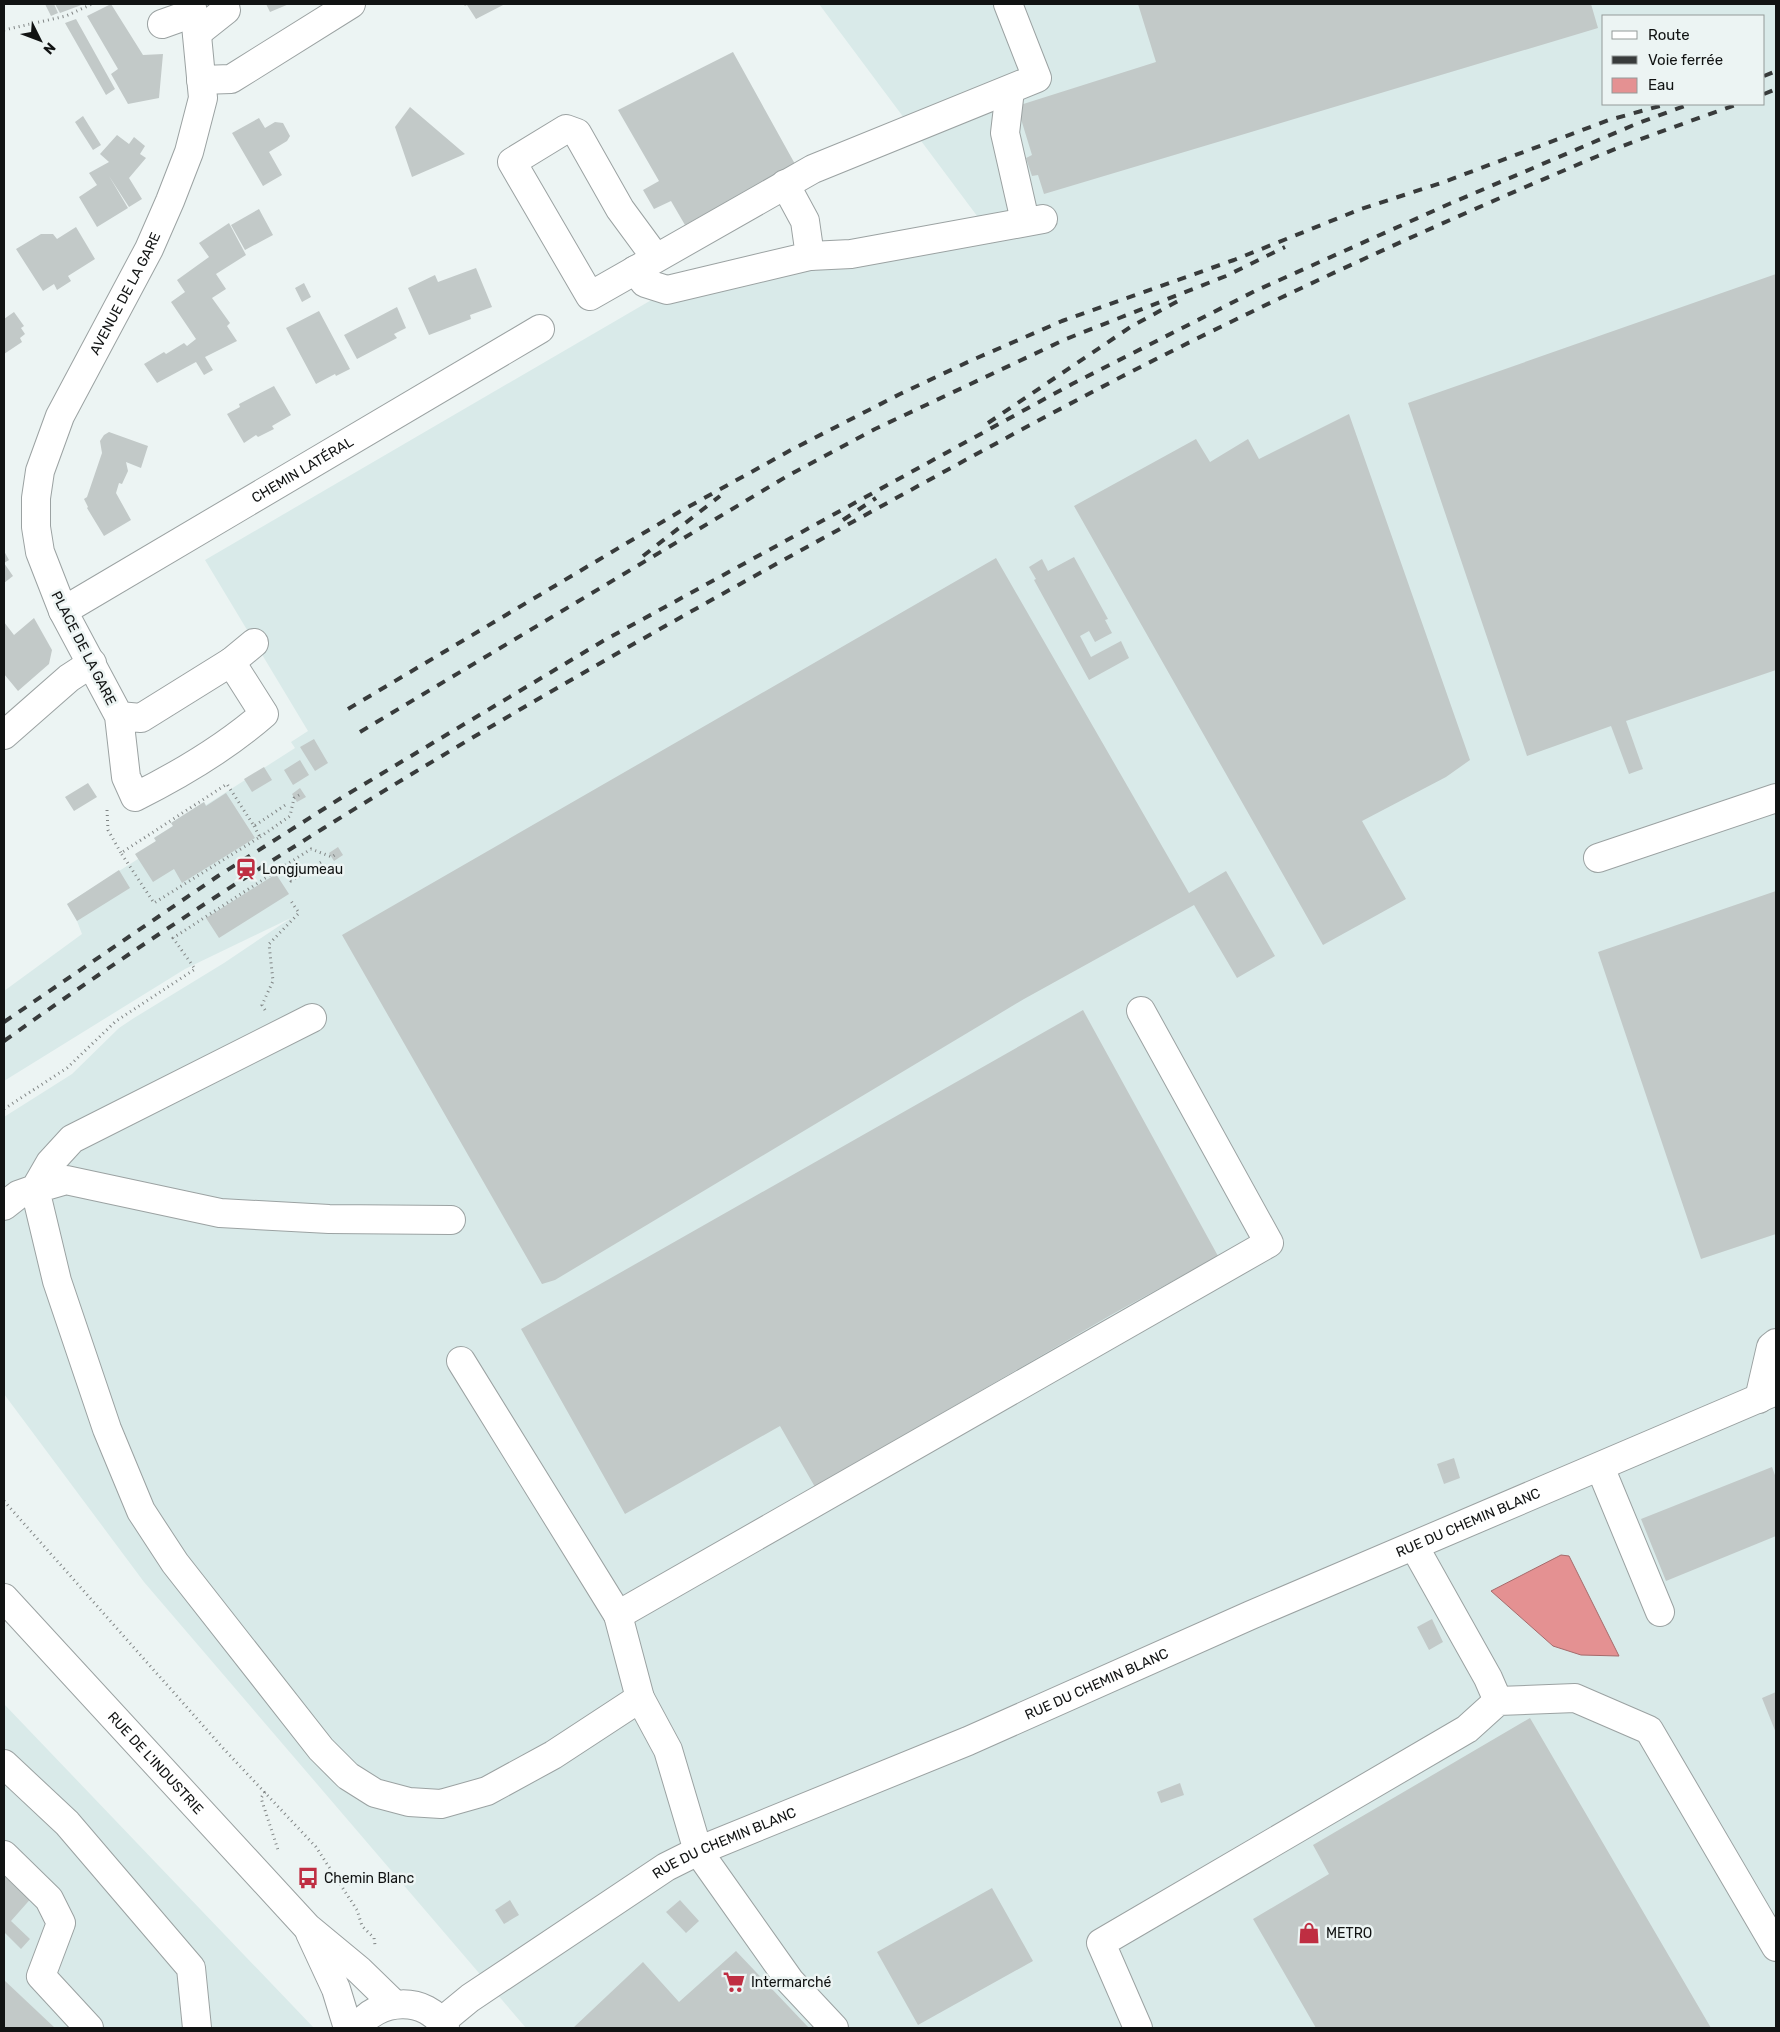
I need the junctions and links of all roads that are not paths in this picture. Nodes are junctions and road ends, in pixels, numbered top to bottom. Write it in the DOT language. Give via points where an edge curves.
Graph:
graph roads {
  1 [pos="351,4"];
  2 [pos="1008,4"];
  3 [pos="226,10"];
  4 [pos="194,17"];
  5 [pos="162,24"];
  6 [pos="201,80"];
  7 [pos="1010,90"];
  8 [pos="785,184"];
  9 [pos="810,256"];
  10 [pos="646,264"];
  11 [pos="540,329"];
  12 [pos="49,580"];
  13 [pos="63,611"];
  14 [pos="254,643"];
  15 [pos="231,662"];
  16 [pos="92,663"];
  17 [pos="119,716"];
  18 [pos="4,735"];
  19 [pos="1776,798"];
  20 [pos="1598,858"];
  21 [pos="1141,1011"];
  22 [pos="312,1018"];
  23 [pos="35,1189"];
  24 [pos="4,1206"];
  25 [pos="451,1220"];
  26 [pos="1776,1343"];
  27 [pos="461,1361"];
  28 [pos="1768,1395"];
  29 [pos="1600,1467"];
  30 [pos="1414,1546"];
  31 [pos="4,1598"];
  32 [pos="1660,1612"];
  33 [pos="618,1615"];
  34 [pos="640,1698"];
  35 [pos="1498,1701"];
  36 [pos="4,1764"];
  37 [pos="698,1851"];
  38 [pos="4,1855"];
  39 [pos="307,1927"];
  40 [pos="1776,1947"];
  41 [pos="394,2004"];
  42 [pos="444,2025"];
  43 [pos="89,2028"];
  44 [pos="198,2028"];
  45 [pos="348,2028"];
  46 [pos="357,2028"];
  47 [pos="834,2028"];
  48 [pos="1138,2028"];
  1 -- 6 [label="street" via="231,80"];
  2 -- 7 [label="street" via="1037,78"];
  3 -- 4 [label="street"];
  4 -- 5 [label="street"];
  4 -- 6 [label="street, AVENUE DE LA GARE"];
  6 -- 12 [label="street, AVENUE DE LA GARE" via="203,98 189,152 170,201 149,249 60,416 40,471 36,527"];
  7 -- 8 [label="street" via="813,169"];
  7 -- 9 [label="street" via="1006,133 1034,220 851,254"];
  8 -- 9 [label="street" via="805,221"];
  8 -- 10 [label="street"];
  9 -- 10 [label="street" via="667,290 645,283"];
  10 -- 10 [label="street" via="620,209 576,133 566,129 512,162 590,296"];
  11 -- 13 [label="street, CHEMIN LATÉRAL"];
  12 -- 13 [label="street, PLACE DE LA GARE"];
  13 -- 16 [label="street, PLACE DE LA GARE"];
  14 -- 15 [label="street"];
  15 -- 17 [label="street, PLACE DE LA GARE" via="141,718"];
  15 -- 17 [label="street, PLACE DE LA GARE" via="264,714 234,739 135,797 126,777"];
  16 -- 17 [label="street, PLACE DE LA GARE"];
  16 -- 18 [label="street" via="69,678"];
  19 -- 20 [label="street"];
  21 -- 33 [label="street" via="1269,1243"];
  22 -- 23 [label="street" via="72,1138 50,1163"];
  23 -- 24 [label="street" via="18,1195"];
  23 -- 25 [label="street" via="66,1180 220,1213 329,1219"];
  23 -- 34 [label="street" via="57,1281 107,1429 141,1511 175,1563 321,1749 348,1776 375,1793 409,1802 441,1804 487,1791 553,1755"];
  26 -- 28 [label="street" via="1771,1347"];
  27 -- 33 [label="street"];
  28 -- 29 [label="street, RUE DU CHEMIN BLANC"];
  29 -- 30 [label="street, RUE DU CHEMIN BLANC"];
  29 -- 32 [label="street"];
  30 -- 35 [label="street"];
  30 -- 37 [label="street, RUE DU CHEMIN BLANC" via="968,1741"];
  31 -- 39 [label="street, RUE DE L'INDUSTRIE"];
  33 -- 34 [label="street"];
  34 -- 37 [label="street" via="668,1750"];
  35 -- 40 [label="street" via="1575,1698 1649,1730"];
  35 -- 48 [label="street" via="1467,1729 1101,1944"];
  36 -- 44 [label="street" via="67,1824 191,1968"];
  37 -- 42 [label="street, RUE DU CHEMIN BLANC" via="666,1867 470,1998"];
  37 -- 47 [label="street" via="790,1981"];
  38 -- 43 [label="street" via="49,1899 61,1923 40,1976"];
  39 -- 41 [label="street, RUE DE L'INDUSTRIE"];
  39 -- 45 [label="street, RUE DE L'INDUSTRIE" via="336,1989"];
  41 -- 42 [label="street" via="413,2005 430,2012"];
  41 -- 46 [label="street" via="376,2010"];
}
